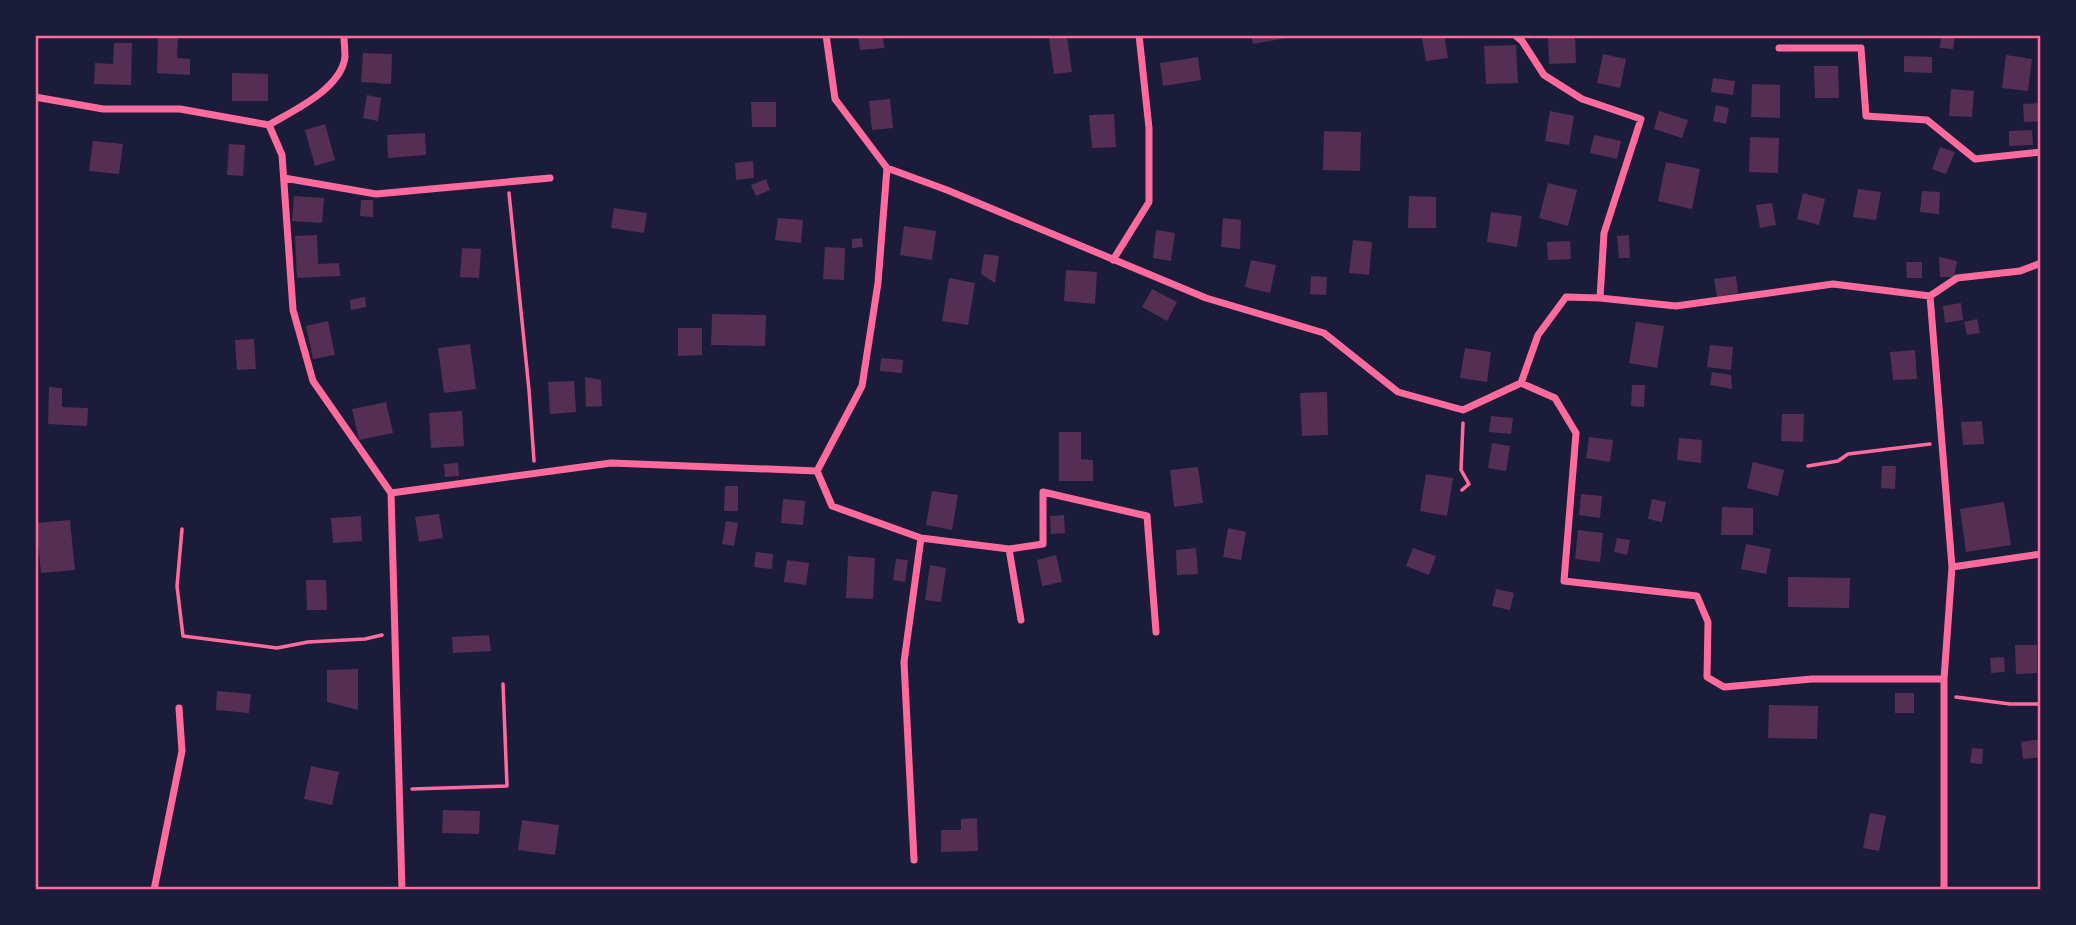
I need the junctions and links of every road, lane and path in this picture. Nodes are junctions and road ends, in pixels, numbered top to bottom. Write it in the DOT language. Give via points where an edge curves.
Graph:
graph roads {
  1 [pos="344,35"];
  2 [pos="826,35"];
  3 [pos="1139,35"];
  4 [pos="1515,35"];
  5 [pos="1779,48"];
  6 [pos="35,97"];
  7 [pos="269,125"];
  8 [pos="2041,152"];
  9 [pos="887,168"];
  10 [pos="284,177"];
  11 [pos="550,178"];
  12 [pos="508,182"];
  13 [pos="1113,260"];
  14 [pos="2041,263"];
  15 [pos="1930,296"];
  16 [pos="1600,298"];
  17 [pos="1521,383"];
  18 [pos="1463,410"];
  19 [pos="1942,442"];
  20 [pos="1808,466"];
  21 [pos="817,471"];
  22 [pos="535,473"];
  23 [pos="1462,490"];
  24 [pos="391,493"];
  25 [pos="182,528"];
  26 [pos="921,538"];
  27 [pos="1009,550"];
  28 [pos="2041,554"];
  29 [pos="1952,567"];
  30 [pos="1021,620"];
  31 [pos="395,632"];
  32 [pos="1156,632"];
  33 [pos="1944,678"];
  34 [pos="503,684"];
  35 [pos="1944,695"];
  36 [pos="2041,704"];
  37 [pos="179,708"];
  38 [pos="399,789"];
  39 [pos="914,860"];
  40 [pos="154,890"];
  41 [pos="402,890"];
  42 [pos="1944,890"];
  1 -- 7 [label="street" via="345,59 335,81"];
  2 -- 9 [label="street" via="835,99"];
  3 -- 13 [label="street" via="1149,128 1149,202"];
  4 -- 16 [label="street" via="1544,75 1582,99 1640,119 1604,233"];
  5 -- 8 [label="street" via="1861,48 1866,116 1927,120 1975,159"];
  6 -- 7 [label="street" via="103,109 180,109"];
  7 -- 10 [label="street" via="282,155"];
  9 -- 13 [label="street"];
  9 -- 21 [label="street" via="878,283 862,386"];
  10 -- 12 [label="street" via="376,194"];
  10 -- 24 [label="street" via="293,310 313,380"];
  11 -- 12 [label="street"];
  12 -- 22 [label="path"];
  13 -- 18 [label="street" via="1206,298 1324,333 1398,392"];
  14 -- 15 [label="street" via="2020,271 1958,278"];
  15 -- 16 [label="street" via="1833,284 1676,306"];
  15 -- 19 [label="street"];
  16 -- 17 [label="street" via="1566,297 1538,335"];
  17 -- 18 [label="street"];
  17 -- 33 [label="street" via="1555,398 1576,433 1564,581 1697,596 1708,622 1707,677 1724,687 1812,679"];
  18 -- 23 [label="path" via="1461,470 1469,484"];
  19 -- 20 [label="path" via="1848,454 1838,461"];
  19 -- 29 [label="street"];
  21 -- 22 [label="street" via="611,463"];
  21 -- 26 [label="street" via="832,506"];
  22 -- 24 [label="street"];
  24 -- 31 [label="street"];
  25 -- 31 [label="path" via="177,586 183,636 277,648"];
  26 -- 27 [label="street"];
  26 -- 39 [label="street" via="904,662"];
  27 -- 30 [label="street"];
  27 -- 32 [label="street" via="1043,544 1043,492 1147,516"];
  28 -- 29 [label="street"];
  29 -- 33 [label="street"];
  31 -- 38 [label="street"];
  33 -- 35 [label="street"];
  34 -- 38 [label="path" via="507,786"];
  35 -- 36 [label="path"];
  35 -- 42 [label="street"];
  37 -- 40 [label="street" via="182,751"];
  38 -- 41 [label="street"];
}
